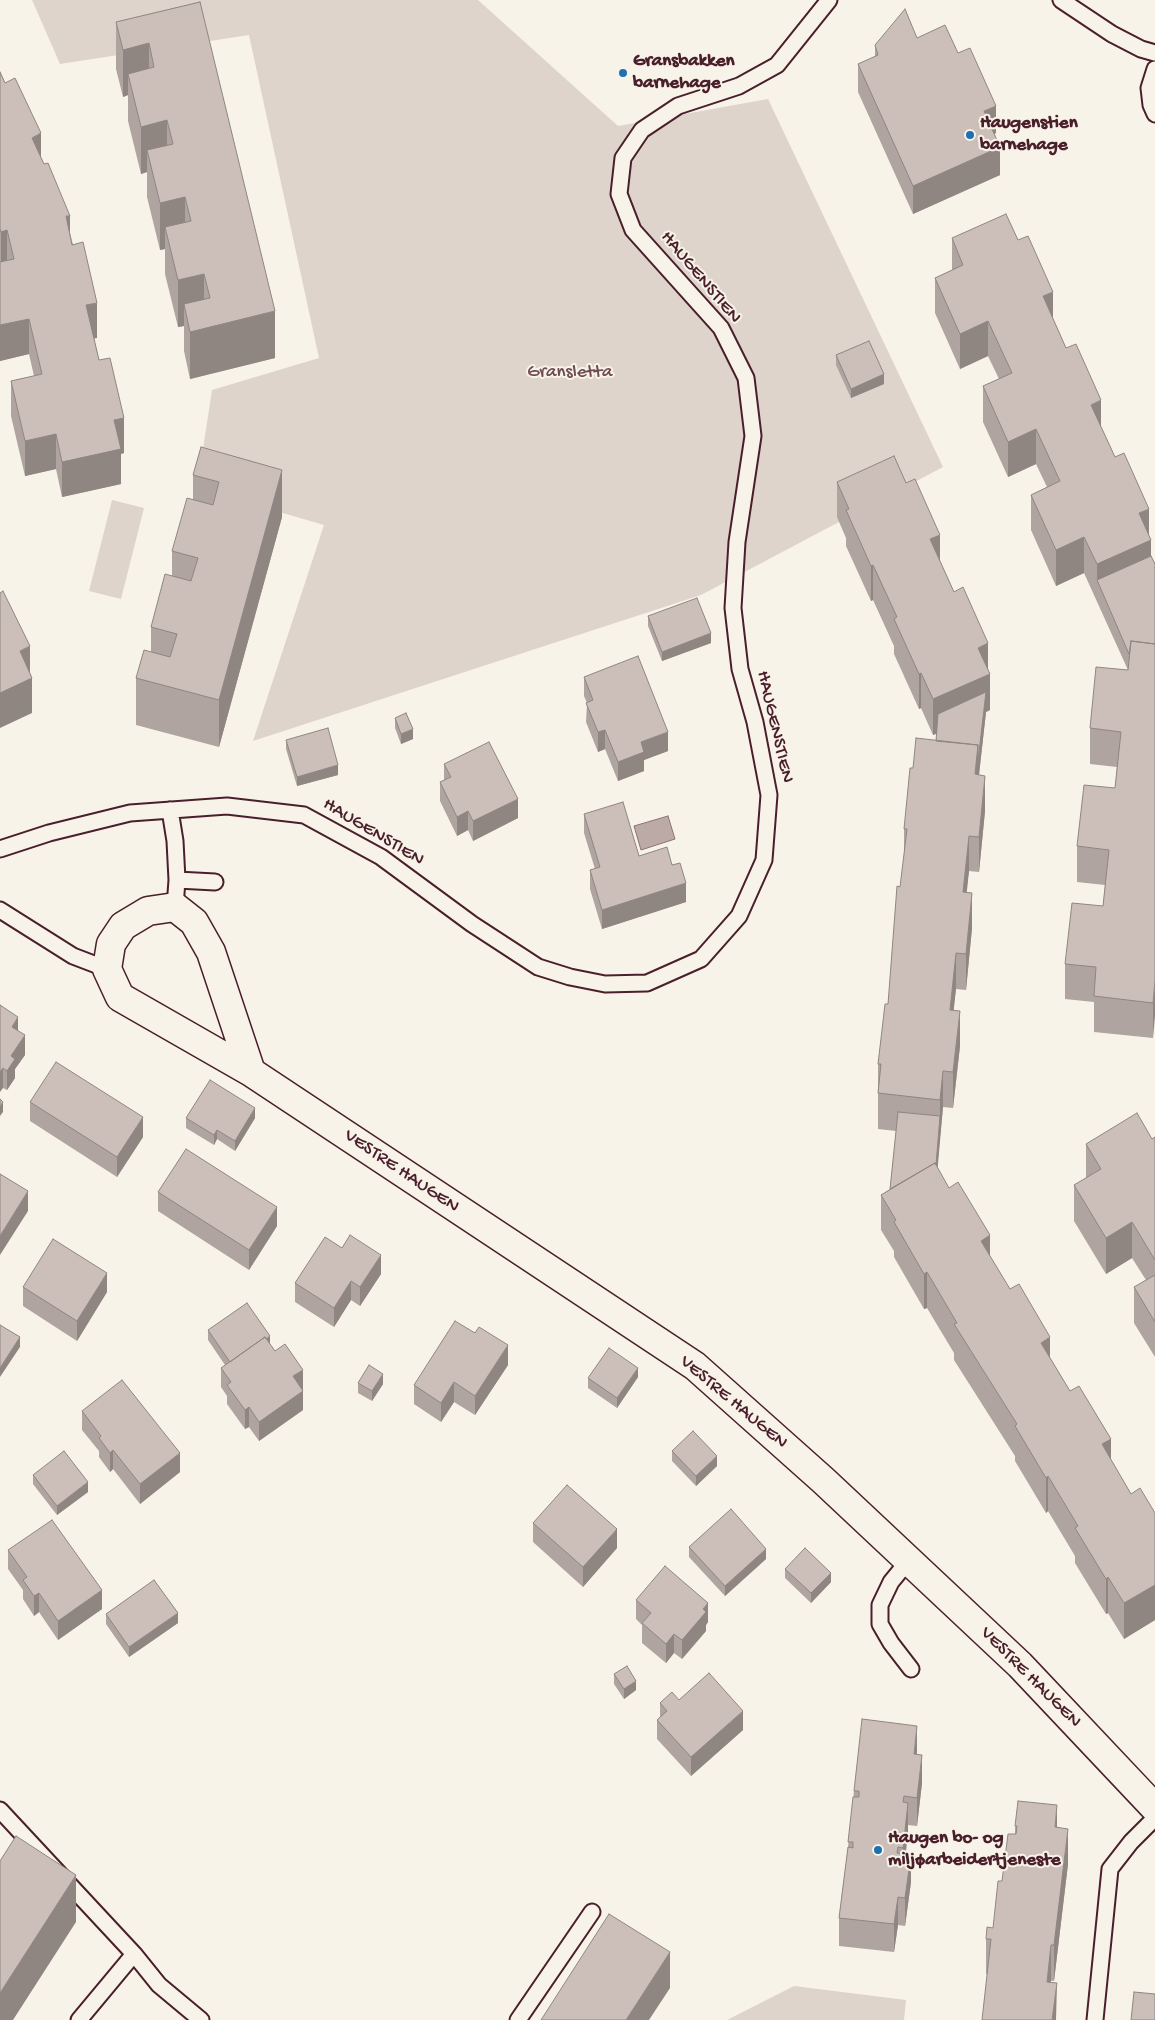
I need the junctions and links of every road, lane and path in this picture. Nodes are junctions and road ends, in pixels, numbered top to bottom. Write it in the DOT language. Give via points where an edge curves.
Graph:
graph roads {
  1 [pos="829,0"];
  2 [pos="1061,0"];
  3 [pos="1155,54"];
  4 [pos="1155,69"];
  5 [pos="1155,114"];
  6 [pos="170,810"];
  7 [pos="0,849"];
  8 [pos="177,880"];
  9 [pos="215,882"];
  10 [pos="175,907"];
  11 [pos="0,910"];
  12 [pos="107,968"];
  13 [pos="251,1072"];
  14 [pos="909,1560"];
  15 [pos="911,1669"];
  16 [pos="1155,1808"];
  17 [pos="0,1810"];
  18 [pos="1155,1818"];
  19 [pos="592,1912"];
  20 [pos="134,1954"];
  21 [pos="79,2020"];
  22 [pos="201,2020"];
  23 [pos="518,2020"];
  24 [pos="1095,2020"];
  1 -- 6 [label="lane, HAUGENSTIEN" via="777,65 739,86 678,106 642,130 623,158 619,194 632,230 721,328 746,378 753,436 736,542 733,608 740,669 755,722 769,795 764,860 740,916 701,959 646,983 605,984 538,967 472,924 381,857 304,815 227,806"];
  2 -- 3 [label="lane" via="1112,34"];
  4 -- 5 [label="lane" via="1149,88"];
  6 -- 7 [label="lane, HAUGENSTIEN" via="130,813"];
  6 -- 8 [label="lane"];
  8 -- 9 [label="lane"];
  8 -- 10 [label="lane"];
  10 -- 12 [label="street" via="148,911 124,926 111,944"];
  10 -- 13 [label="street" via="194,922 211,952"];
  11 -- 12 [label="lane" via="73,956"];
  12 -- 13 [label="street, VESTRE HAUGEN" via="120,997"];
  13 -- 14 [label="street, VESTRE HAUGEN" via="695,1366"];
  14 -- 15 [label="lane" via="891,1582 880,1604 880,1624"];
  14 -- 16 [label="street, VESTRE HAUGEN" via="1020,1665"];
  17 -- 20 [label="lane"];
  18 -- 24 [label="lane" via="1130,1842 1110,1869"];
  19 -- 23 [label="lane"];
  20 -- 21 [label="lane"];
  20 -- 22 [label="lane" via="159,1985"];
}
